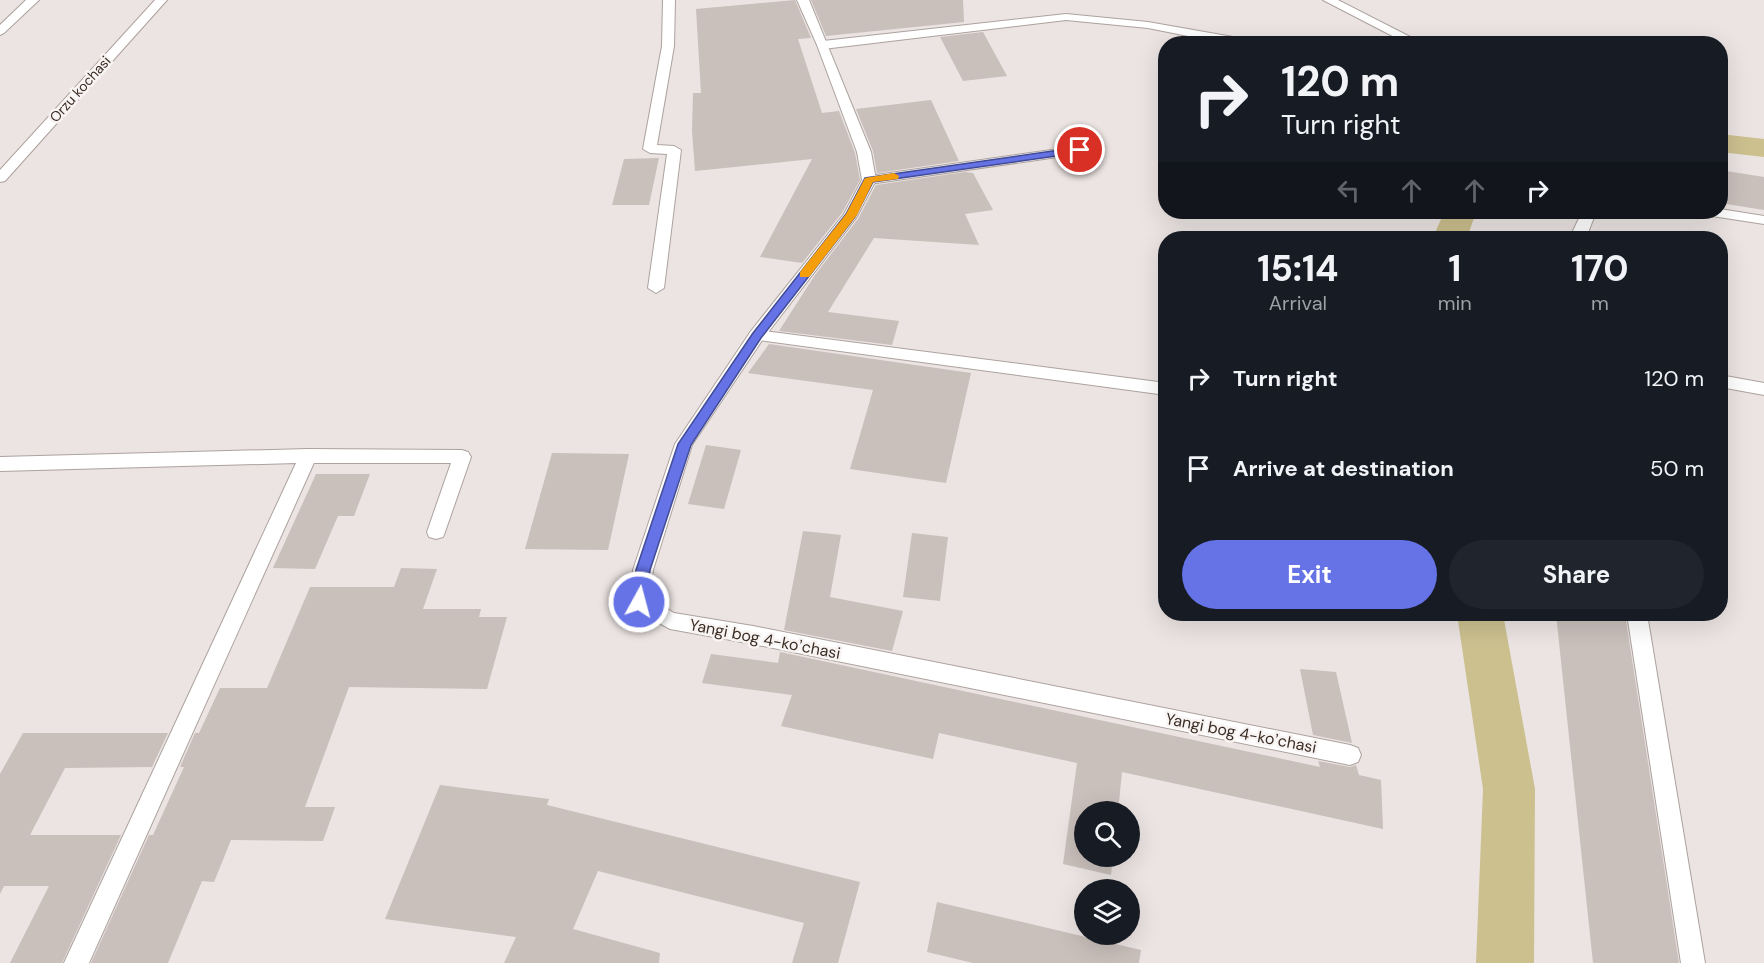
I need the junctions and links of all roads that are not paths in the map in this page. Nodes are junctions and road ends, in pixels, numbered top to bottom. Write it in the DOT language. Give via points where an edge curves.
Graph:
graph roads {
  1 [pos="33,0"];
  2 [pos="161,0"];
  3 [pos="669,0"];
  4 [pos="803,0"];
  5 [pos="1329,0"];
  6 [pos="0,31"];
  7 [pos="1207,36"];
  8 [pos="1402,36"];
  9 [pos="823,45"];
  10 [pos="1080,150"];
  11 [pos="0,178"];
  12 [pos="869,180"];
  13 [pos="1728,214"];
  14 [pos="1764,220"];
  15 [pos="656,288"];
  16 [pos="757,335"];
  17 [pos="1728,382"];
  18 [pos="1158,388"];
  19 [pos="1764,389"];
  20 [pos="308,456"];
  21 [pos="0,464"];
  22 [pos="436,532"];
  23 [pos="1637,621"];
  24 [pos="1350,755"];
  25 [pos="76,963"];
  26 [pos="1693,963"];
  1 -- 6 [label="street"];
  2 -- 11 [label="street, Orzu kochasi"];
  3 -- 15 [label="street" via="668,46 650,149 674,150"];
  4 -- 9 [label="street"];
  5 -- 8 [label="street"];
  7 -- 9 [label="street" via="1148,25 1066,17"];
  9 -- 12 [label="street" via="864,152"];
  10 -- 12 [label="street"];
  12 -- 16 [label="street, Yangi bog 4-koʼchasi" via="851,215"];
  13 -- 14 [label="street"];
  16 -- 18 [label="street"];
  16 -- 24 [label="street, Yangi bog 4-koʼchasi" via="684,444 643,570 639,602 669,621"];
  17 -- 19 [label="street"];
  20 -- 21 [label="street"];
  20 -- 22 [label="street" via="462,457"];
  20 -- 25 [label="street"];
  23 -- 26 [label="street"];
}
